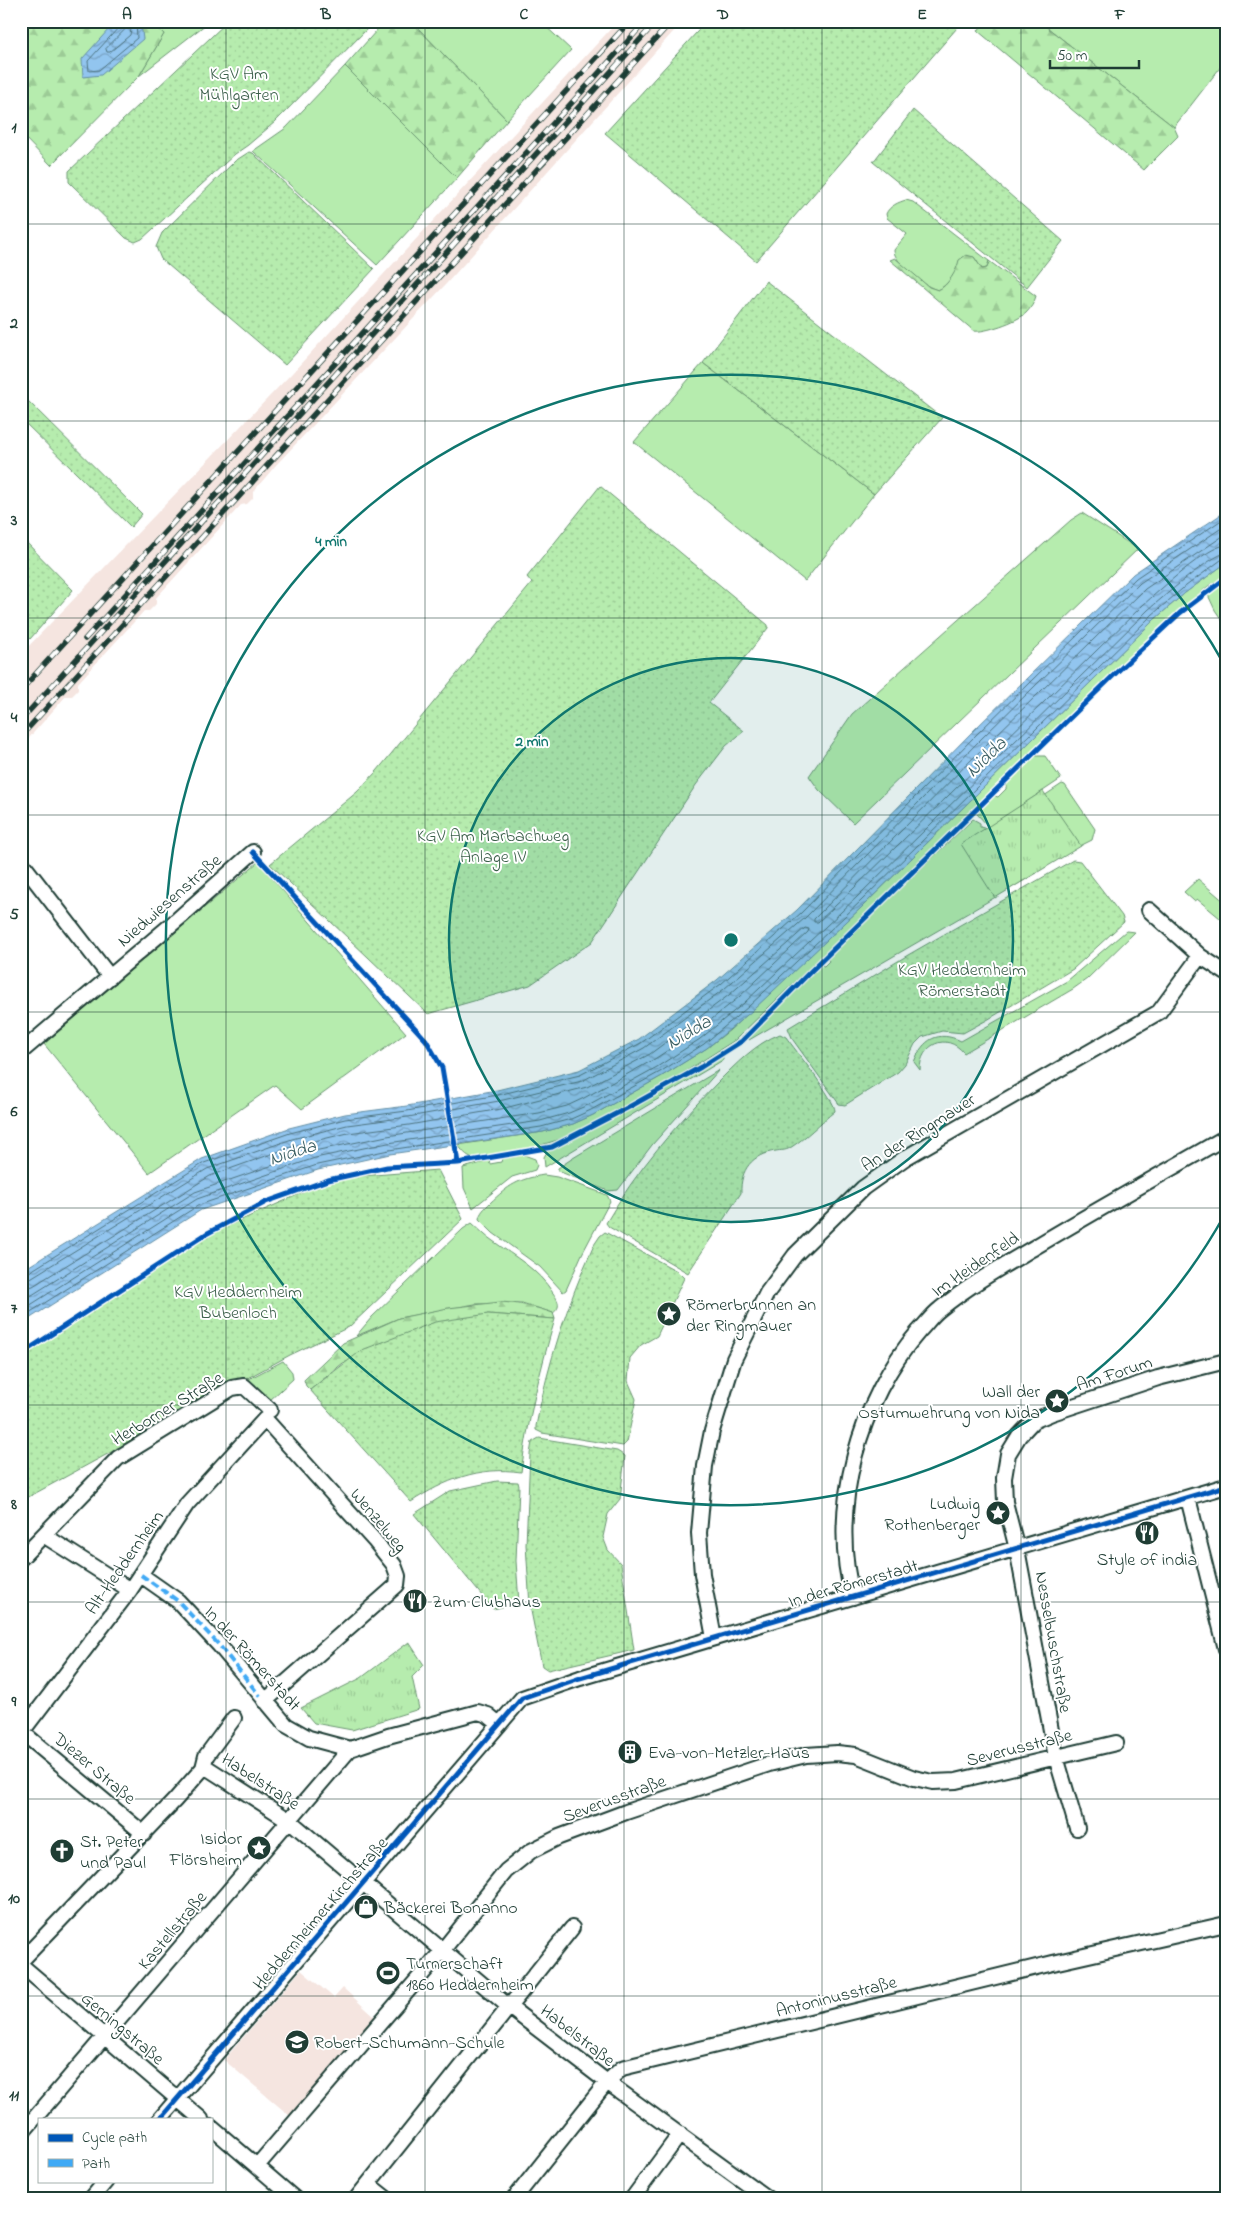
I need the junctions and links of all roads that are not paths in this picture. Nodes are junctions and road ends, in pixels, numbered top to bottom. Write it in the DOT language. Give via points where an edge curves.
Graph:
graph roads {
  1 [pos="253,852"];
  2 [pos="21,862"];
  3 [pos="1149,910"];
  4 [pos="1200,956"];
  5 [pos="1226,973"];
  6 [pos="110,977"];
  7 [pos="21,1052"];
  8 [pos="1226,1137"];
  9 [pos="1226,1361"];
  10 [pos="267,1414"];
  11 [pos="1226,1486"];
  12 [pos="1188,1498"];
  13 [pos="45,1536"];
  14 [pos="1017,1549"];
  15 [pos="21,1558"];
  16 [pos="141,1575"];
  17 [pos="130,1590"];
  18 [pos="853,1597"];
  19 [pos="714,1638"];
  20 [pos="1226,1648"];
  21 [pos="265,1701"];
  22 [pos="234,1718"];
  23 [pos="499,1724"];
  24 [pos="22,1732"];
  25 [pos="1116,1744"];
  26 [pos="350,1749"];
  27 [pos="1056,1757"];
  28 [pos="203,1768"];
  29 [pos="290,1821"];
  30 [pos="1077,1828"];
  31 [pos="144,1834"];
  32 [pos="364,1884"];
  33 [pos="1226,1924"];
  34 [pos="572,1928"];
  35 [pos="442,1951"];
  36 [pos="21,1961"];
  37 [pos="21,1965"];
  38 [pos="508,2006"];
  39 [pos="106,2037"];
  40 [pos="607,2082"];
  41 [pos="177,2098"];
  42 [pos="161,2118"];
  43 [pos="200,2118"];
  44 [pos="212,2128"];
  45 [pos="21,2134"];
  46 [pos="680,2134"];
  47 [pos="257,2166"];
  48 [pos="105,2182"];
  49 [pos="368,2184"];
  50 [pos="761,2197"];
  51 [pos="91,2199"];
  52 [pos="295,2199"];
  53 [pos="356,2199"];
  54 [pos="387,2199"];
  55 [pos="514,2199"];
  56 [pos="632,2199"];
  1 -- 6 [label="street, Niedwiesenstraße"];
  2 -- 6 [label="street"];
  3 -- 4 [label="street"];
  4 -- 5 [label="street"];
  4 -- 19 [label="street, An der Ringmauer" via="1158,1012 905,1158 863,1188 795,1255 767,1293 734,1359 705,1466 699,1533 702,1574"];
  6 -- 7 [label="street, Niedwiesenstraße"];
  8 -- 18 [label="street, Im Heidenfeld" via="995,1270 939,1309 910,1342 875,1398 853,1458 847,1486 845,1540"];
  9 -- 14 [label="street, Am Forum" via="1158,1378 1033,1421 1008,1454 1004,1478 1005,1502"];
  10 -- 13 [label="street, Herborner Straße" via="244,1386 232,1388 118,1458"];
  10 -- 16 [label="street, Alt-Heddernheim" via="187,1504"];
  10 -- 21 [label="street, Wenzelweg" via="374,1540 394,1565 398,1576 397,1585"];
  11 -- 12 [label="street, In der Römerstadt"];
  12 -- 14 [label="street, In der Römerstadt"];
  12 -- 20 [label="street"];
  13 -- 15 [label="street, Herborner Straße"];
  13 -- 17 [label="street"];
  14 -- 18 [label="street, In der Römerstadt"];
  14 -- 27 [label="street, Nesselbuschstraße"];
  16 -- 17 [label="street, Alt-Heddernheim"];
  16 -- 21 [label="street, In der Römerstadt" via="178,1601"];
  17 -- 24 [label="street, Alt-Heddernheim"];
  18 -- 19 [label="street, In der Römerstadt"];
  19 -- 23 [label="street, In der Römerstadt" via="522,1698"];
  21 -- 26 [label="street, In der Römerstadt" via="286,1725 309,1738"];
  22 -- 28 [label="street" via="206,1756"];
  23 -- 26 [label="street" via="478,1712"];
  23 -- 32 [label="street, Heddernheimer Kirchstraße"];
  24 -- 31 [label="street, Diezer Straße"];
  25 -- 27 [label="street, Severusstraße"];
  26 -- 29 [label="street, Kastellstraße"];
  27 -- 30 [label="street, Nesselbuschstraße"];
  27 -- 35 [label="street, Severusstraße" via="973,1778 941,1782 914,1778 856,1755 837,1753 806,1755 769,1764 626,1812 531,1850 506,1871"];
  28 -- 29 [label="street, Habelstraße"];
  28 -- 31 [label="street"];
  29 -- 32 [label="street, Habelstraße"];
  29 -- 39 [label="street, Kastellstraße"];
  31 -- 36 [label="street"];
  32 -- 35 [label="street, Habelstraße"];
  32 -- 41 [label="street, Heddernheimer Kirchstraße"];
  33 -- 40 [label="street, Antoninusstraße" via="622,2068"];
  34 -- 38 [label="street"];
  35 -- 38 [label="street, Habelstraße"];
  35 -- 47 [label="street, Severusstraße"];
  37 -- 39 [label="street, Gerningstraße"];
  38 -- 40 [label="street, Habelstraße"];
  38 -- 49 [label="street"];
  39 -- 41 [label="street, Gerningstraße"];
  39 -- 45 [label="street, Kastellstraße"];
  40 -- 46 [label="street, Habelstraße"];
  40 -- 55 [label="street, Antoninusstraße"];
  41 -- 42 [label="street, Heddernheimer Kirchstraße"];
  41 -- 43 [label="street, Gerningstraße"];
  44 -- 47 [label="street"];
  46 -- 50 [label="street, Habelstraße"];
  46 -- 56 [label="street"];
  47 -- 52 [label="street"];
  48 -- 51 [label="street"];
  49 -- 53 [label="street"];
  49 -- 54 [label="street"];
}
